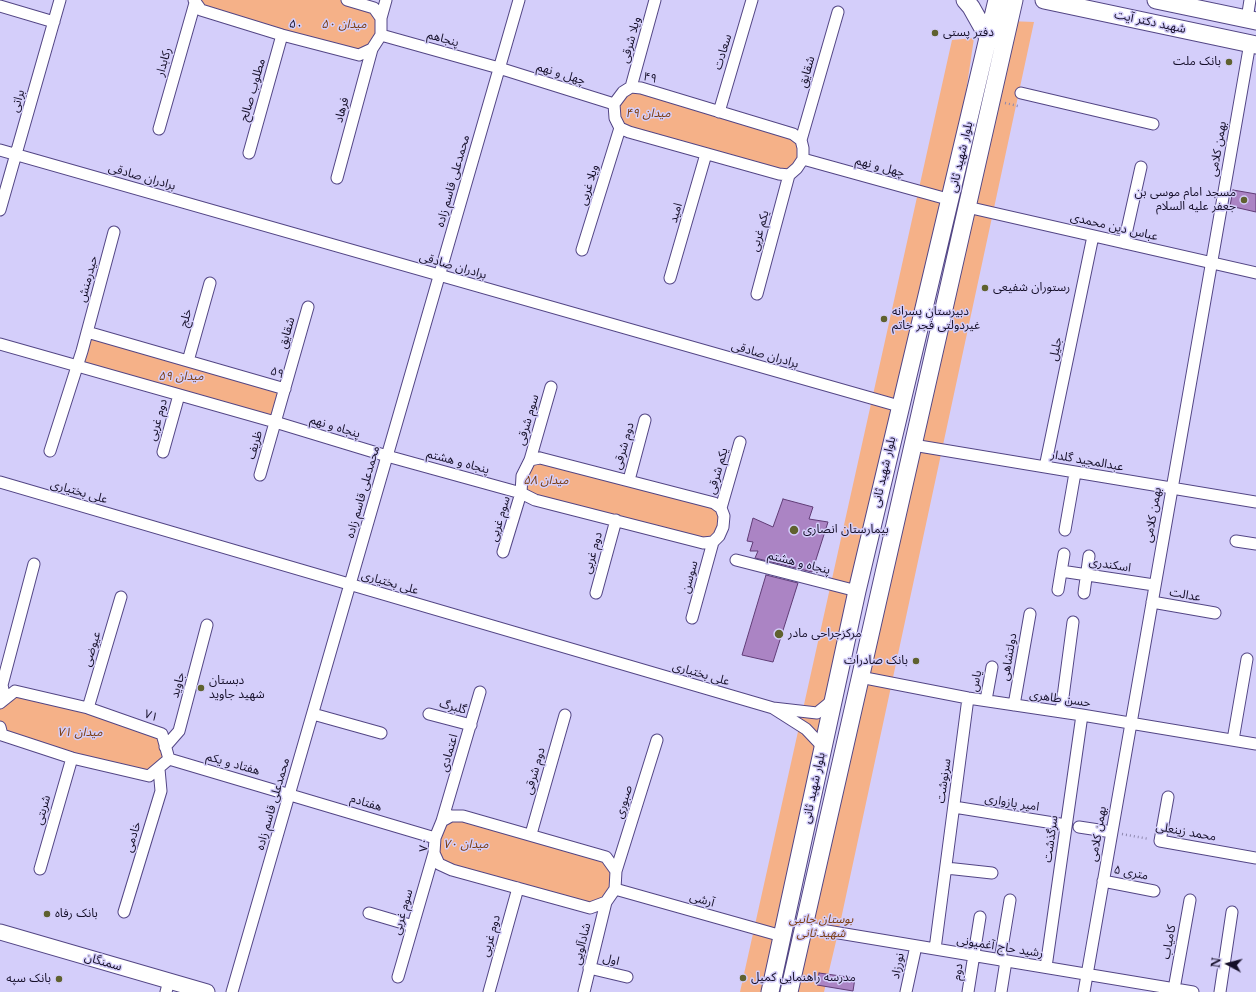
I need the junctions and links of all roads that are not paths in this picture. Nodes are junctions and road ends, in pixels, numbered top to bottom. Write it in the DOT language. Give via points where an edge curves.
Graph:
graph roads {
  1 [pos="60,0"];
  2 [pos="347,0"];
  3 [pos="386,0"];
  4 [pos="519,0"];
  5 [pos="655,0"];
  6 [pos="752,0"];
  7 [pos="965,0"];
  8 [pos="997,0"];
  9 [pos="1014,0"];
  10 [pos="1044,0"];
  11 [pos="1156,0"];
  12 [pos="1250,0"];
  13 [pos="195,1"];
  14 [pos="0,6"];
  15 [pos="838,12"];
  16 [pos="381,18"];
  17 [pos="1251,20"];
  18 [pos="54,22"];
  19 [pos="282,35"];
  20 [pos="381,36"];
  21 [pos="989,39"];
  22 [pos="1253,44"];
  23 [pos="372,49"];
  24 [pos="499,68"];
  25 [pos="631,87"];
  26 [pos="1022,93"];
  27 [pos="614,104"];
  28 [pos="719,112"];
  29 [pos="1153,124"];
  30 [pos="620,128"];
  31 [pos="159,130"];
  32 [pos="801,140"];
  33 [pos="0,150"];
  34 [pos="249,153"];
  35 [pos="706,154"];
  36 [pos="16,155"];
  37 [pos="803,159"];
  38 [pos="1141,167"];
  39 [pos="789,175"];
  40 [pos="337,178"];
  41 [pos="950,200"];
  42 [pos="967,207"];
  43 [pos="0,210"];
  44 [pos="114,232"];
  45 [pos="1093,236"];
  46 [pos="1124,243"];
  47 [pos="582,250"];
  48 [pos="1210,263"];
  49 [pos="1256,273"];
  50 [pos="439,276"];
  51 [pos="670,278"];
  52 [pos="210,283"];
  53 [pos="757,294"];
  54 [pos="308,307"];
  55 [pos="87,332"];
  56 [pos="0,344"];
  57 [pos="188,361"];
  58 [pos="78,366"];
  59 [pos="552,387"];
  60 [pos="285,389"];
  61 [pos="179,395"];
  62 [pos="899,406"];
  63 [pos="646,420"];
  64 [pos="276,422"];
  65 [pos="740,442"];
  66 [pos="913,445"];
  67 [pos="50,451"];
  68 [pos="163,452"];
  69 [pos="387,456"];
  70 [pos="530,460"];
  71 [pos="1045,467"];
  72 [pos="1075,473"];
  73 [pos="260,475"];
  74 [pos="628,480"];
  75 [pos="0,482"];
  76 [pos="1171,488"];
  77 [pos="521,493"];
  78 [pos="1256,502"];
  79 [pos="722,508"];
  80 [pos="616,520"];
  81 [pos="1065,530"];
  82 [pos="1236,541"];
  83 [pos="713,542"];
  84 [pos="1256,544"];
  85 [pos="504,552"];
  86 [pos="1064,554"];
  87 [pos="1089,556"];
  88 [pos="736,560"];
  89 [pos="34,564"];
  90 [pos="1061,571"];
  91 [pos="1086,574"];
  92 [pos="350,585"];
  93 [pos="1154,586"];
  94 [pos="1058,590"];
  95 [pos="857,591"];
  96 [pos="596,593"];
  97 [pos="1084,593"];
  98 [pos="121,597"];
  99 [pos="1152,602"];
  100 [pos="1215,613"];
  101 [pos="1030,614"];
  102 [pos="692,618"];
  103 [pos="1073,622"];
  104 [pos="207,625"];
  105 [pos="1247,659"];
  106 [pos="992,667"];
  107 [pos="839,673"];
  108 [pos="860,677"];
  109 [pos="480,692"];
  110 [pos="968,698"];
  111 [pos="833,700"];
  112 [pos="986,700"];
  113 [pos="2,701"];
  114 [pos="1014,705"];
  115 [pos="88,708"];
  116 [pos="773,708"];
  117 [pos="1061,712"];
  118 [pos="312,714"];
  119 [pos="429,714"];
  120 [pos="565,715"];
  121 [pos="1082,715"];
  122 [pos="1131,723"];
  123 [pos="470,725"];
  124 [pos="0,727"];
  125 [pos="381,733"];
  126 [pos="657,740"];
  127 [pos="1233,740"];
  128 [pos="1256,744"];
  129 [pos="165,747"];
  130 [pos="823,747"];
  131 [pos="72,758"];
  132 [pos="169,759"];
  133 [pos="159,769"];
  134 [pos="290,794"];
  135 [pos="1168,797"];
  136 [pos="954,806"];
  137 [pos="442,821"];
  138 [pos="1066,825"];
  139 [pos="1079,827"];
  140 [pos="1112,832"];
  141 [pos="531,834"];
  142 [pos="436,838"];
  143 [pos="434,853"];
  144 [pos="1256,858"];
  145 [pos="946,868"];
  146 [pos="40,869"];
  147 [pos="616,871"];
  148 [pos="992,873"];
  149 [pos="1103,881"];
  150 [pos="518,888"];
  151 [pos="615,889"];
  152 [pos="1154,891"];
  153 [pos="1010,900"];
  154 [pos="1190,900"];
  155 [pos="606,902"];
  156 [pos="124,912"];
  157 [pos="369,912"];
  158 [pos="1232,912"];
  159 [pos="980,917"];
  160 [pos="413,926"];
  161 [pos="803,927"];
  162 [pos="0,932"];
  163 [pos="782,936"];
  164 [pos="916,946"];
  165 [pos="935,949"];
  166 [pos="973,955"];
  167 [pos="1003,960"];
  168 [pos="1046,967"];
  169 [pos="589,968"];
  170 [pos="1087,974"];
  171 [pos="398,977"];
  172 [pos="627,977"];
  173 [pos="167,987"];
  174 [pos="1174,989"];
  175 [pos="207,992"];
  176 [pos="232,992"];
  177 [pos="488,992"];
  178 [pos="584,992"];
  179 [pos="770,992"];
  180 [pos="789,992"];
  181 [pos="906,992"];
  182 [pos="968,992"];
  183 [pos="1001,992"];
  184 [pos="1084,992"];
  185 [pos="1193,992"];
  186 [pos="1220,992"];
  1 -- 18 [label="street, براتی"];
  2 -- 16 [label="street" via="374,8"];
  3 -- 16 [label="street"];
  4 -- 24 [label="street, محمدعلی قاسم زاده"];
  5 -- 25 [label="street, ویلا شرقی"];
  6 -- 28 [label="street, سعادت"];
  7 -- 21 [label="main road"];
  8 -- 21 [label="main road, بلوار شهید ثانی"];
  9 -- 42 [label="main road, بلوار شهید ثانی"];
  10 -- 22 [label="main road, شهید دکتر آیت"];
  11 -- 17 [label="main road, شهید دکتر آیت"];
  12 -- 17 [label="street"];
  13 -- 19 [label="street, ۵۰" via="201,10"];
  13 -- 31 [label="street, رکابدار"];
  14 -- 18 [label="street"];
  15 -- 32 [label="street, شقایق"];
  16 -- 20 [label="street"];
  18 -- 36 [label="street, براتی"];
  19 -- 23 [label="street, ۵۰" via="359,54"];
  19 -- 34 [label="street, مطلوب صالح"];
  20 -- 23 [label="street"];
  20 -- 24 [label="street, پنجاهم"];
  21 -- 41 [label="main road, بلوار شهید ثانی"];
  22 -- 48 [label="street, بهمن کلامی"];
  23 -- 40 [label="street, فرهاد"];
  24 -- 27 [label="street, چهل و نهم"];
  24 -- 50 [label="street, محمدعلی قاسم زاده"];
  25 -- 27 [label="street, ۴۹" via="623,92"];
  25 -- 28 [label="street, ۴۹"];
  26 -- 29 [label="street"];
  27 -- 30 [label="street" via="615,118"];
  28 -- 32 [label="street, ۴۹" via="793,134"];
  30 -- 35 [label="street"];
  30 -- 47 [label="street, ویلا غربی"];
  32 -- 37 [label="street"];
  33 -- 36 [label="street, برادران صادقی"];
  35 -- 39 [label="street"];
  35 -- 51 [label="street, امید"];
  36 -- 43 [label="street, براتی"];
  36 -- 50 [label="street, برادران صادقی"];
  37 -- 39 [label="street"];
  37 -- 41 [label="street, چهل و نهم"];
  38 -- 46 [label="street"];
  39 -- 53 [label="street, یکم غربی"];
  41 -- 62 [label="main road, بلوار شهید ثانی"];
  42 -- 45 [label="street, عباس دین محمدی"];
  42 -- 66 [label="main road, بلوار شهید ثانی"];
  44 -- 55 [label="street, حیدرمنش"];
  45 -- 46 [label="street, عباس دین محمدی"];
  45 -- 71 [label="street, جلیل"];
  46 -- 48 [label="street, عباس دین محمدی"];
  48 -- 49 [label="street, عباس دین محمدی"];
  48 -- 76 [label="street, بهمن کلامی"];
  50 -- 62 [label="street, برادران صادقی"];
  50 -- 69 [label="street, محمدعلی قاسم زاده"];
  52 -- 57 [label="street, خلج"];
  54 -- 60 [label="street, شقایق"];
  55 -- 57 [label="street, ۵۹"];
  55 -- 58 [label="street"];
  56 -- 58 [label="street"];
  57 -- 60 [label="street, ۵۹"];
  58 -- 61 [label="street"];
  58 -- 67 [label="street"];
  59 -- 70 [label="street, سوم شرقی"];
  60 -- 64 [label="street, ۵۹"];
  61 -- 64 [label="street"];
  61 -- 68 [label="street, دوم غربی"];
  62 -- 95 [label="main road, بلوار شهید ثانی"];
  63 -- 74 [label="street, دوم شرقی"];
  64 -- 69 [label="street, پنجاه و نهم"];
  64 -- 73 [label="street, ظریف"];
  65 -- 79 [label="street, یکم شرقی"];
  66 -- 71 [label="street, عبدالمجید گلدار"];
  66 -- 108 [label="main road, بلوار شهید ثانی"];
  69 -- 77 [label="street, پنجاه و هشتم"];
  69 -- 92 [label="street, محمدعلی قاسم زاده"];
  70 -- 74 [label="street" via="549,459"];
  70 -- 77 [label="street" via="522,476"];
  71 -- 72 [label="street, عبدالمجید گلدار"];
  72 -- 76 [label="street, عبدالمجید گلدار"];
  72 -- 81 [label="street"];
  74 -- 79 [label="street" via="714,503"];
  75 -- 92 [label="street, علی بختیاری"];
  76 -- 78 [label="street, عبدالمجید گلدار"];
  76 -- 93 [label="street, بهمن کلامی"];
  77 -- 80 [label="street" via="535,500"];
  77 -- 85 [label="street, سوم غربی"];
  79 -- 83 [label="street" via="723,527"];
  80 -- 83 [label="street" via="703,543"];
  80 -- 96 [label="street, دوم غربی"];
  82 -- 84 [label="street"];
  83 -- 102 [label="street, سوسن"];
  86 -- 90 [label="street"];
  87 -- 91 [label="street"];
  88 -- 95 [label="street, پنجاه و هشتم"];
  89 -- 113 [label="street" via="2,684"];
  90 -- 91 [label="street, اسکندری"];
  90 -- 94 [label="street"];
  91 -- 93 [label="street, اسکندری"];
  91 -- 97 [label="street"];
  92 -- 116 [label="street, علی بختیاری"];
  92 -- 118 [label="street, محمدعلی قاسم زاده"];
  93 -- 99 [label="street, بهمن کلامی"];
  95 -- 107 [label="main road, بلوار شهید ثانی"];
  98 -- 115 [label="street, عیوضی"];
  99 -- 100 [label="street, عدالت"];
  99 -- 122 [label="street, بهمن کلامی"];
  101 -- 114 [label="street, دولتشاهی"];
  103 -- 117 [label="street"];
  104 -- 129 [label="street, جاوید" via="179,731"];
  105 -- 127 [label="street"];
  106 -- 112 [label="street, یاس"];
  107 -- 108 [label="main road"];
  107 -- 111 [label="main road, بلوار شهید ثانی"];
  108 -- 110 [label="street, حسن طاهری"];
  108 -- 161 [label="main road, بلوار شهید ثانی"];
  109 -- 123 [label="street, اعتمادی"];
  110 -- 112 [label="street, حسن طاهری"];
  110 -- 136 [label="street, سرنوشت"];
  111 -- 116 [label="street" via="817,713"];
  111 -- 130 [label="main road, بلوار شهید ثانی"];
  112 -- 114 [label="street, حسن طاهری"];
  113 -- 115 [label="street, ۷۱" via="15,691"];
  114 -- 117 [label="street, حسن طاهری"];
  115 -- 129 [label="street, ۷۱" via="162,734"];
  116 -- 130 [label="street" via="806,729"];
  117 -- 121 [label="street, حسن طاهری"];
  118 -- 125 [label="street"];
  118 -- 134 [label="street, محمدعلی قاسم زاده"];
  119 -- 123 [label="street, گلبرگ"];
  120 -- 141 [label="street, دوم شرقی"];
  121 -- 122 [label="street, حسن طاهری"];
  121 -- 138 [label="street, سرگذشت"];
  122 -- 127 [label="street, حسن طاهری"];
  122 -- 140 [label="street, بهمن کلامی"];
  123 -- 137 [label="street, اعتمادی"];
  124 -- 131 [label="street" via="2,735"];
  126 -- 147 [label="street, صبوری"];
  127 -- 128 [label="street, حسن طاهری"];
  129 -- 132 [label="street, ۷۱"];
  130 -- 163 [label="main road, بلوار شهید ثانی"];
  131 -- 133 [label="street" via="149,776"];
  131 -- 146 [label="street, شربتی"];
  132 -- 133 [label="street"];
  132 -- 134 [label="street, هفتاد و یکم"];
  133 -- 156 [label="street, خادمی" via="161,790"];
  134 -- 142 [label="street, هفتادم"];
  134 -- 176 [label="street, محمدعلی قاسم زاده"];
  135 -- 144 [label="street, محمد زینعلی" via="1160,841"];
  136 -- 138 [label="street, امیر پازواری"];
  136 -- 145 [label="street, سرنوشت"];
  137 -- 141 [label="street" via="451,816 464,816"];
  137 -- 142 [label="street, ۷۰"];
  138 -- 168 [label="street, سرگذشت"];
  139 -- 140 [label="street"];
  140 -- 149 [label="street, بهمن کلامی"];
  141 -- 147 [label="street" via="606,857"];
  142 -- 143 [label="street, ۷۰"];
  143 -- 150 [label="street, ۷۰" via="439,864 452,870"];
  143 -- 160 [label="street, سوم غربی"];
  145 -- 148 [label="street"];
  145 -- 165 [label="street, سرنوشت"];
  147 -- 151 [label="street"];
  149 -- 152 [label="street, ۵ متری"];
  149 -- 170 [label="street, بهمن کلامی"];
  150 -- 155 [label="street, ۷۰" via="590,908"];
  150 -- 177 [label="street, دوم غربی"];
  151 -- 155 [label="street"];
  151 -- 163 [label="street, آرشی"];
  153 -- 167 [label="street"];
  154 -- 174 [label="street, کامیاب"];
  155 -- 169 [label="street, شادآلویی"];
  157 -- 160 [label="street"];
  158 -- 186 [label="street"];
  159 -- 166 [label="street, دوم"];
  160 -- 171 [label="street, سوم غربی"];
  161 -- 164 [label="street, رشید حاج آغمیونی"];
  161 -- 180 [label="main road, بلوار شهید ثانی"];
  162 -- 173 [label="main road, سمنگان"];
  163 -- 179 [label="main road, بلوار شهید ثانی"];
  164 -- 165 [label="street, رشید حاج آغمیونی"];
  164 -- 181 [label="street, نورزاد"];
  165 -- 166 [label="street, رشید حاج آغمیونی"];
  166 -- 167 [label="street, رشید حاج آغمیونی"];
  166 -- 182 [label="street, دوم"];
  167 -- 168 [label="street, رشید حاج آغمیونی"];
  167 -- 183 [label="street"];
  168 -- 170 [label="street, رشید حاج آغمیونی"];
  169 -- 172 [label="street, اول"];
  169 -- 178 [label="street, شادآلویی"];
  170 -- 174 [label="street, رشید حاج آغمیونی"];
  170 -- 184 [label="street, بهمن کلامی"];
  173 -- 175 [label="main road, سمنگان"];
  174 -- 185 [label="street, رشید حاج آغمیونی"];
}
